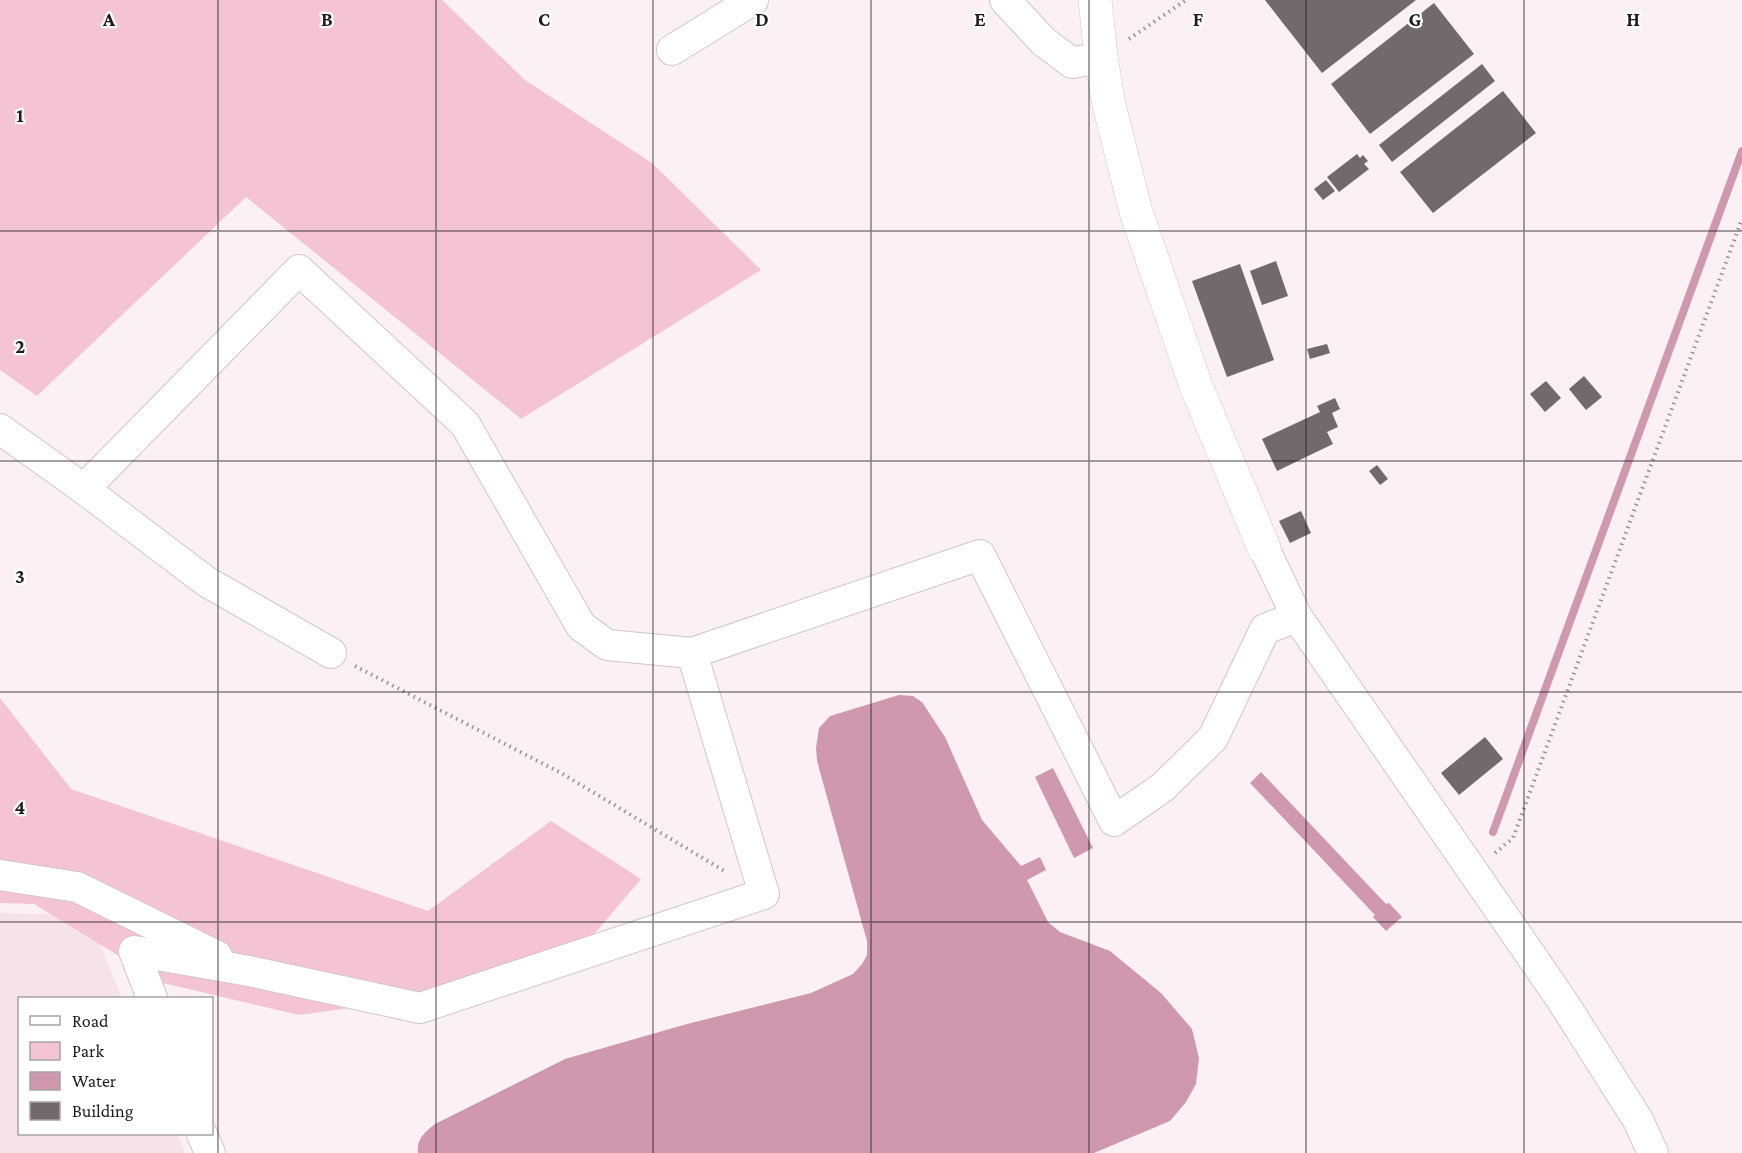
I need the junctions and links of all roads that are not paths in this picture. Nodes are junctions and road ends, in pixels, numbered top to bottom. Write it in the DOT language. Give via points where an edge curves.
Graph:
graph roads {
  1 [pos="753,0"];
  2 [pos="1005,0"];
  3 [pos="1095,0"];
  4 [pos="672,50"];
  5 [pos="1101,57"];
  6 [pos="0,429"];
  7 [pos="84,489"];
  8 [pos="1264,548"];
  9 [pos="1297,617"];
  10 [pos="331,653"];
  11 [pos="692,653"];
  12 [pos="0,875"];
  13 [pos="249,971"];
  14 [pos="151,997"];
  15 [pos="202,1135"];
  16 [pos="210,1153"];
  17 [pos="1653,1153"];
  1 -- 4 [label="street"];
  2 -- 5 [label="street" via="1043,41 1072,63"];
  3 -- 5 [label="street"];
  5 -- 8 [label="street" via="1136,212 1196,386"];
  6 -- 7 [label="street"];
  7 -- 10 [label="street" via="207,582"];
  7 -- 11 [label="street" via="300,270 465,424 581,626 607,645"];
  8 -- 9 [label="street"];
  9 -- 11 [label="street" via="1264,629 1212,738 1163,787 1114,821 980,555"];
  9 -- 17 [label="street" via="1561,999 1638,1120"];
  11 -- 13 [label="street" via="764,894 420,1008"];
  12 -- 13 [label="street" via="77,887"];
  13 -- 14 [label="street" via="134,951"];
  15 -- 16 [label="street"];
}
